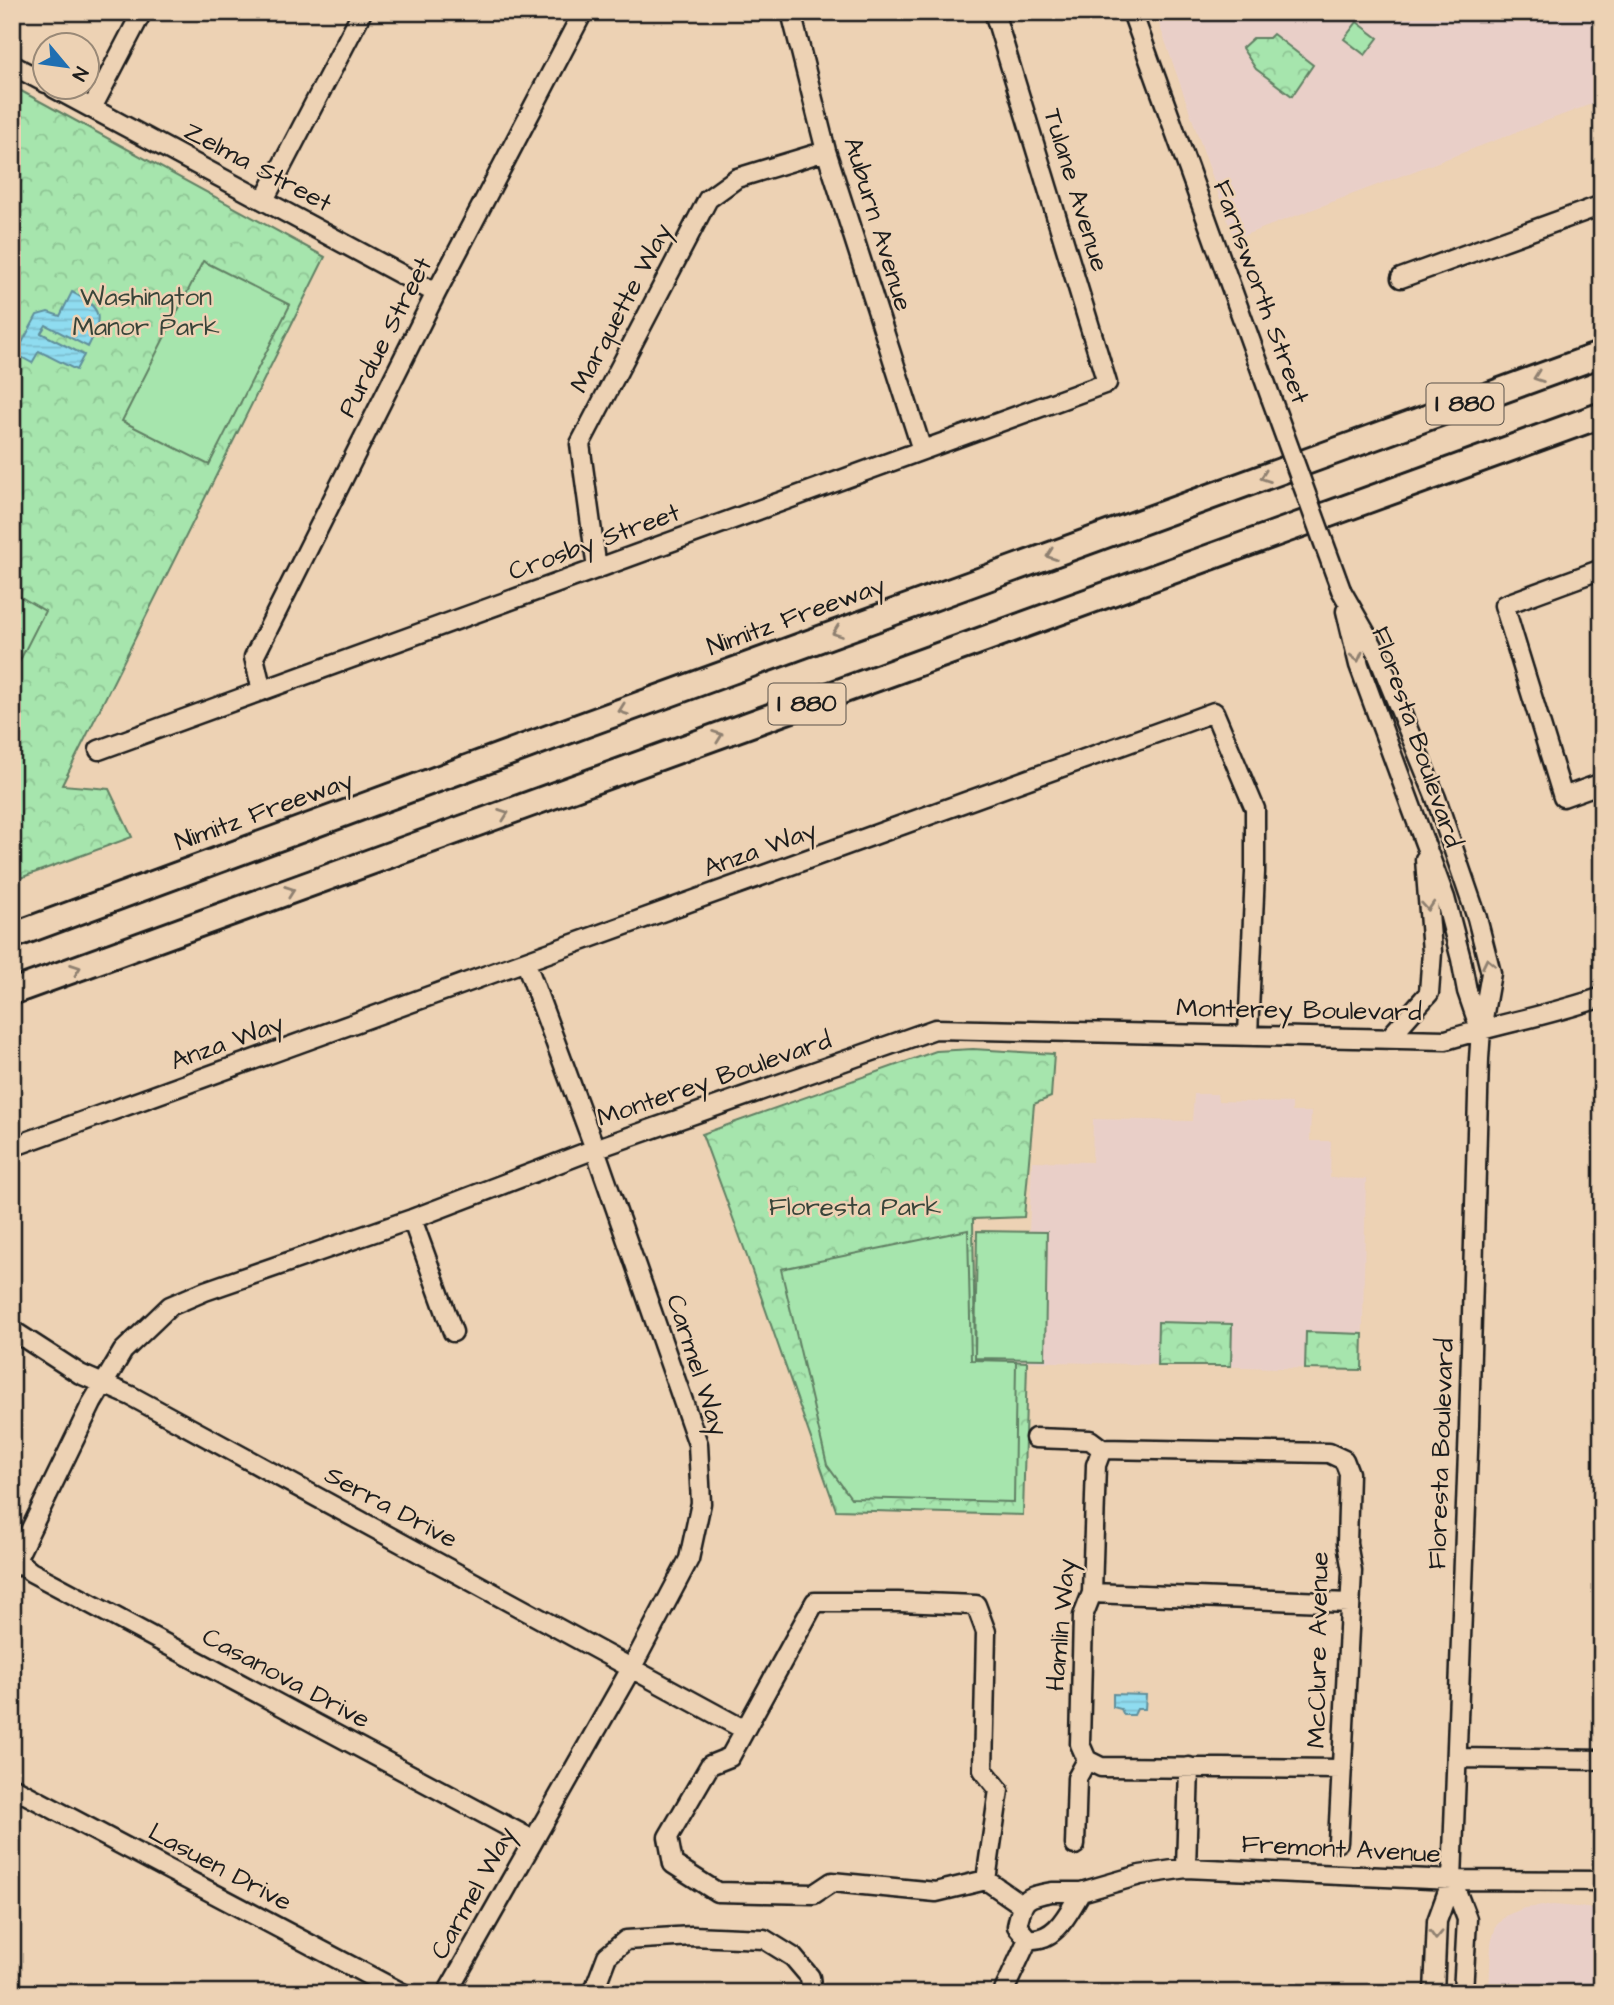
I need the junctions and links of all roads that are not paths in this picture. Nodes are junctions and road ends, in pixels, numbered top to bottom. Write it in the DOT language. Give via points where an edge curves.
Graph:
graph roads {
  1 [pos="142,12"];
  2 [pos="362,12"];
  3 [pos="583,12"];
  4 [pos="791,12"];
  5 [pos="994,12"];
  6 [pos="1132,12"];
  7 [pos="12,65"];
  8 [pos="32,76"];
  9 [pos="81,102"];
  10 [pos="92,108"];
  11 [pos="826,151"];
  12 [pos="264,200"];
  13 [pos="1602,205"];
  14 [pos="1401,278"];
  15 [pos="436,293"];
  16 [pos="1602,354"];
  17 [pos="1107,383"];
  18 [pos="1602,415"];
  19 [pos="922,450"];
  20 [pos="597,569"];
  21 [pos="1602,569"];
  22 [pos="1341,590"];
  23 [pos="262,691"];
  24 [pos="99,750"];
  25 [pos="1602,783"];
  26 [pos="1424,838"];
  27 [pos="12,936"];
  28 [pos="526,963"];
  29 [pos="12,992"];
  30 [pos="1602,997"];
  31 [pos="1480,1030"];
  32 [pos="1248,1035"];
  33 [pos="1389,1038"];
  34 [pos="12,1147"];
  35 [pos="595,1149"];
  36 [pos="412,1219"];
  37 [pos="12,1331"];
  38 [pos="453,1332"];
  39 [pos="102,1385"];
  40 [pos="1035,1438"];
  41 [pos="1102,1449"];
  42 [pos="14,1564"];
  43 [pos="1092,1593"];
  44 [pos="1349,1603"];
  45 [pos="632,1667"];
  46 [pos="745,1730"];
  47 [pos="1457,1758"];
  48 [pos="1087,1760"];
  49 [pos="1602,1760"];
  50 [pos="1189,1767"];
  51 [pos="1342,1769"];
  52 [pos="12,1787"];
  53 [pos="533,1840"];
  54 [pos="1338,1842"];
  55 [pos="1074,1845"];
  56 [pos="1186,1868"];
  57 [pos="986,1880"];
  58 [pos="1452,1881"];
  59 [pos="1602,1881"];
  60 [pos="1081,1892"];
  61 [pos="1022,1905"];
  62 [pos="1028,1939"];
  63 [pos="402,1993"];
  64 [pos="447,1993"];
  65 [pos="595,1993"];
  66 [pos="811,1993"];
  67 [pos="1003,1993"];
  68 [pos="1434,1993"];
  69 [pos="1463,1993"];
  1 -- 10 [label="street"];
  2 -- 12 [label="street"];
  3 -- 15 [label="street, Purdue Street"];
  4 -- 11 [label="street, Auburn Avenue"];
  5 -- 17 [label="street, Tulane Avenue"];
  6 -- 22 [label="street, Farnsworth Street, bridge"];
  7 -- 8 [label="street"];
  9 -- 10 [label="street, Zelma Street"];
  10 -- 12 [label="street, Zelma Street"];
  11 -- 19 [label="street, Auburn Avenue"];
  11 -- 20 [label="street, Marquette Way" via="737,178 708,199 580,444"];
  12 -- 15 [label="street, Zelma Street"];
  13 -- 14 [label="street"];
  15 -- 23 [label="street, Purdue Street" via="254,657"];
  16 -- 27 [label="highway, Nimitz Freeway / I 880, one-way"];
  17 -- 19 [label="street, Crosby Street"];
  29 -- 18 [label="highway, I 880, one-way"];
  19 -- 20 [label="street, Crosby Street"];
  20 -- 23 [label="street, Crosby Street"];
  21 -- 25 [label="street" via="1504,605 1563,797"];
  22 -- 26 [label="street, Floresta Boulevard, one-way" via="1359,665"];
  31 -- 22 [label="street, Floresta Boulevard, one-way" via="1491,973 1477,918 1436,798 1377,653"];
  23 -- 24 [label="street, Crosby Street"];
  26 -- 31 [label="street, Floresta Boulevard"];
  26 -- 33 [label="street, one-way" via="1432,952 1429,993"];
  28 -- 32 [label="street, Anza Way" via="1214,712 1255,809"];
  28 -- 34 [label="street, Anza Way"];
  28 -- 35 [label="street, Carmel Way"];
  30 -- 31 [label="street, Monterey Boulevard"];
  31 -- 33 [label="street, Monterey Boulevard" via="1446,1040"];
  31 -- 47 [label="street, Floresta Boulevard"];
  32 -- 33 [label="street, Monterey Boulevard"];
  32 -- 35 [label="street, Monterey Boulevard" via="935,1029"];
  35 -- 36 [label="street, Monterey Boulevard"];
  35 -- 45 [label="street, Carmel Way" via="698,1444 701,1503 689,1559"];
  36 -- 38 [label="street"];
  36 -- 39 [label="street, Monterey Boulevard" via="170,1306 123,1350"];
  37 -- 39 [label="street, Serra Drive"];
  39 -- 42 [label="street, Monterey Boulevard"];
  39 -- 45 [label="street, Serra Drive" via="131,1396"];
  40 -- 41 [label="street" via="1090,1440"];
  41 -- 43 [label="street, Hamlin Way" via="1096,1465"];
  41 -- 44 [label="street, McClure Avenue" via="1329,1453 1344,1460 1349,1473"];
  42 -- 53 [label="street, Casanova Drive"];
  43 -- 44 [label="street"];
  43 -- 48 [label="street, Hamlin Way" via="1083,1616 1080,1744"];
  44 -- 51 [label="street, McClure Avenue"];
  45 -- 46 [label="street, Serra Drive"];
  45 -- 53 [label="street, Carmel Way"];
  46 -- 57 [label="street" via="730,1757 710,1765 668,1837 673,1864 717,1892 814,1894 832,1882 936,1892"];
  46 -- 57 [label="street" via="815,1602 976,1605 986,1632 983,1770 999,1790"];
  47 -- 49 [label="street"];
  47 -- 58 [label="street, Floresta Boulevard"];
  48 -- 50 [label="street" via="1101,1767"];
  48 -- 55 [label="street, Hamlin Way" via="1077,1778"];
  50 -- 51 [label="street"];
  50 -- 56 [label="street"];
  51 -- 54 [label="street, McClure Avenue"];
  52 -- 63 [label="street, Lasuen Drive"];
  53 -- 64 [label="street, Carmel Way"];
  56 -- 58 [label="street, Fremont Avenue"];
  56 -- 60 [label="street, Fremont Avenue"];
  57 -- 61 [label="street"];
  58 -- 59 [label="street, Fremont Avenue"];
  58 -- 68 [label="street, Floresta Boulevard, one-way" via="1437,1921"];
  58 -- 69 [label="street, Floresta Boulevard" via="1467,1919"];
  60 -- 61 [label="street, Fremont Avenue" via="1030,1896"];
  60 -- 62 [label="street" via="1058,1930 1037,1940"];
  61 -- 62 [label="street" via="1017,1926"];
  62 -- 67 [label="street"];
  65 -- 66 [label="street" via="607,1956 626,1940 692,1936 764,1940 793,1957 810,1977"];
}
